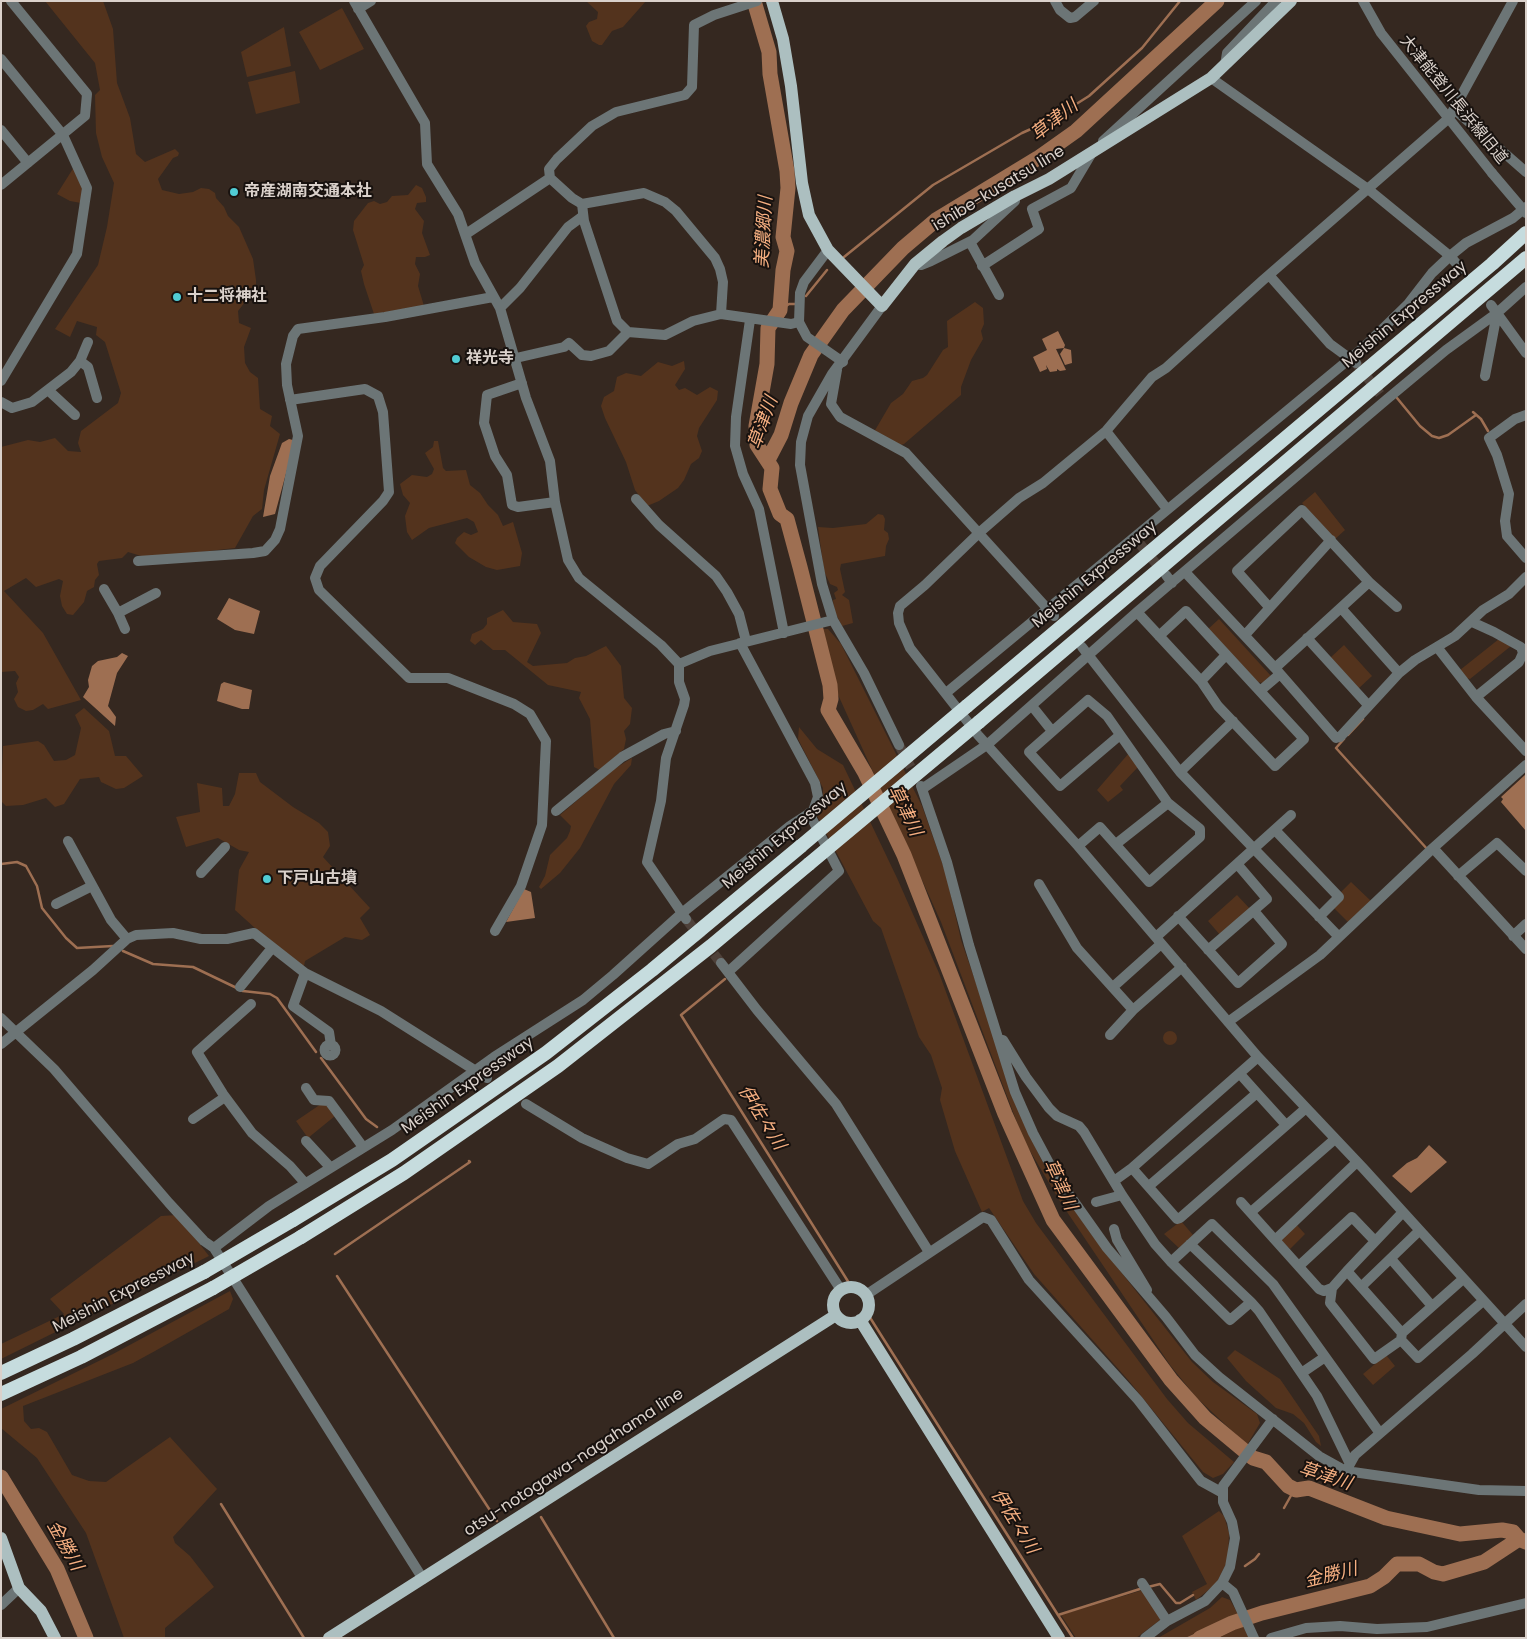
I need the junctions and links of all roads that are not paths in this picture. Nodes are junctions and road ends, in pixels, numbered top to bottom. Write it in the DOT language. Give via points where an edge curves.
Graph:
graph roads {
  1 [pos="11,1"];
  2 [pos="371,1"];
  3 [pos="757,1"];
  4 [pos="772,1"];
  5 [pos="1055,1"];
  6 [pos="1094,1"];
  7 [pos="1256,1"];
  8 [pos="1276,1"];
  9 [pos="1291,1"];
  10 [pos="1513,1"];
  11 [pos="1364,2"];
  12 [pos="356,5"];
  13 [pos="1,59"];
  14 [pos="1225,65"];
  15 [pos="1211,78"];
  16 [pos="1451,113"];
  17 [pos="1,130"];
  18 [pos="63,135"];
  19 [pos="1092,152"];
  20 [pos="28,163"];
  21 [pos="1526,172"];
  22 [pos="550,178"];
  23 [pos="1,185"];
  24 [pos="1368,189"];
  25 [pos="1015,196"];
  26 [pos="582,204"];
  27 [pos="1526,207"];
  28 [pos="1526,213"];
  29 [pos="583,216"];
  30 [pos="1526,233"];
  31 [pos="466,234"];
  32 [pos="970,242"];
  33 [pos="828,250"];
  34 [pos="1450,256"];
  35 [pos="1526,258"];
  36 [pos="915,264"];
  37 [pos="982,266"];
  38 [pos="1461,269"];
  39 [pos="1269,275"];
  40 [pos="1526,287"];
  41 [pos="999,295"];
  42 [pos="494,297"];
  43 [pos="882,306"];
  44 [pos="500,308"];
  45 [pos="1494,309"];
  46 [pos="722,314"];
  47 [pos="754,320"];
  48 [pos="795,323"];
  49 [pos="628,332"];
  50 [pos="88,342"];
  51 [pos="1526,353"];
  52 [pos="516,358"];
  53 [pos="1352,360"];
  54 [pos="80,361"];
  55 [pos="840,365"];
  56 [pos="1484,376"];
  57 [pos="1,381"];
  58 [pos="522,384"];
  59 [pos="48,390"];
  60 [pos="97,398"];
  61 [pos="290,400"];
  62 [pos="1,402"];
  63 [pos="75,415"];
  64 [pos="1526,415"];
  65 [pos="1106,431"];
  66 [pos="636,499"];
  67 [pos="555,502"];
  68 [pos="1167,509"];
  69 [pos="980,532"];
  70 [pos="1331,540"];
  71 [pos="1526,558"];
  72 [pos="138,561"];
  73 [pos="1185,572"];
  74 [pos="1526,577"];
  75 [pos="1369,582"];
  76 [pos="104,589"];
  77 [pos="156,592"];
  78 [pos="1270,607"];
  79 [pos="1397,607"];
  80 [pos="1341,608"];
  81 [pos="1051,612"];
  82 [pos="1137,612"];
  83 [pos="118,613"];
  84 [pos="829,622"];
  85 [pos="1472,622"];
  86 [pos="125,629"];
  87 [pos="783,633"];
  88 [pos="1159,636"];
  89 [pos="1245,636"];
  90 [pos="1307,638"];
  91 [pos="746,641"];
  92 [pos="1438,647"];
  93 [pos="1086,651"];
  94 [pos="1226,655"];
  95 [pos="679,664"];
  96 [pos="1278,671"];
  97 [pos="1400,673"];
  98 [pos="1201,681"];
  99 [pos="1260,691"];
  100 [pos="946,693"];
  101 [pos="1476,697"];
  102 [pos="1368,705"];
  103 [pos="1032,706"];
  104 [pos="1232,721"];
  105 [pos="676,731"];
  106 [pos="1052,731"];
  107 [pos="1120,735"];
  108 [pos="988,744"];
  109 [pos="899,745"];
  110 [pos="1526,751"];
  111 [pos="1526,765"];
  112 [pos="1180,772"];
  113 [pos="1168,803"];
  114 [pos="556,811"];
  115 [pos="809,812"];
  116 [pos="1291,816"];
  117 [pos="1275,830"];
  118 [pos="68,841"];
  119 [pos="1116,844"];
  120 [pos="1078,846"];
  121 [pos="225,848"];
  122 [pos="1433,848"];
  123 [pos="1255,850"];
  124 [pos="1238,865"];
  125 [pos="1526,871"];
  126 [pos="200,873"];
  127 [pos="1458,876"];
  128 [pos="1039,884"];
  129 [pos="92,886"];
  130 [pos="56,904"];
  131 [pos="1254,910"];
  132 [pos="684,916"];
  133 [pos="1178,916"];
  134 [pos="1319,917"];
  135 [pos="1526,924"];
  136 [pos="495,931"];
  137 [pos="1513,936"];
  138 [pos="1339,937"];
  139 [pos="127,939"];
  140 [pos="1158,940"];
  141 [pos="272,948"];
  142 [pos="1526,949"];
  143 [pos="1208,950"];
  144 [pos="721,963"];
  145 [pos="1182,967"];
  146 [pos="728,972"];
  147 [pos="304,973"];
  148 [pos="240,987"];
  149 [pos="1113,987"];
  150 [pos="251,1004"];
  151 [pos="1133,1010"];
  152 [pos="1,1018"];
  153 [pos="1228,1022"];
  154 [pos="996,1029"];
  155 [pos="17,1031"];
  156 [pos="1110,1035"];
  157 [pos="1,1044"];
  158 [pos="330,1045"];
  159 [pos="1258,1057"];
  160 [pos="474,1071"];
  161 [pos="1240,1074"];
  162 [pos="487,1078"];
  163 [pos="306,1088"];
  164 [pos="1257,1093"];
  165 [pos="225,1097"];
  166 [pos="526,1104"];
  167 [pos="1305,1109"];
  168 [pos="193,1118"];
  169 [pos="1286,1125"];
  170 [pos="1335,1140"];
  171 [pos="306,1141"];
  172 [pos="363,1146"];
  173 [pos="1357,1162"];
  174 [pos="330,1167"];
  175 [pos="1132,1168"];
  176 [pos="1114,1180"];
  177 [pos="305,1183"];
  178 [pos="1149,1186"];
  179 [pos="1122,1195"];
  180 [pos="1096,1202"];
  181 [pos="1241,1202"];
  182 [pos="1251,1212"];
  183 [pos="1403,1212"];
  184 [pos="1114,1230"];
  185 [pos="1419,1231"];
  186 [pos="1276,1239"];
  187 [pos="1375,1241"];
  188 [pos="1190,1244"];
  189 [pos="214,1248"];
  190 [pos="929,1252"];
  191 [pos="1390,1259"];
  192 [pos="1171,1262"];
  193 [pos="1298,1266"];
  194 [pos="1347,1271"];
  195 [pos="1463,1279"];
  196 [pos="1362,1286"];
  197 [pos="1332,1288"];
  198 [pos="841,1290"];
  199 [pos="866,1295"];
  200 [pos="1150,1299"];
  201 [pos="1483,1301"];
  202 [pos="1251,1302"];
  203 [pos="1526,1304"];
  204 [pos="1432,1306"];
  205 [pos="836,1314"];
  206 [pos="860,1320"];
  207 [pos="1505,1323"];
  208 [pos="1401,1337"];
  209 [pos="1526,1347"];
  210 [pos="1325,1357"];
  211 [pos="1302,1372"];
  212 [pos="1,1373"];
  213 [pos="1,1394"];
  214 [pos="1273,1419"];
  215 [pos="1379,1432"];
  216 [pos="1347,1466"];
  217 [pos="1526,1491"];
  218 [pos="1221,1492"];
  219 [pos="1,1538"];
  220 [pos="423,1579"];
  221 [pos="1142,1583"];
  222 [pos="1222,1583"];
  223 [pos="19,1588"];
  224 [pos="1526,1603"];
  225 [pos="1,1605"];
  226 [pos="1167,1621"];
  227 [pos="1404,1633"];
  228 [pos="55,1638"];
  229 [pos="329,1638"];
  230 [pos="1059,1638"];
  231 [pos="1145,1638"];
  232 [pos="1254,1638"];
  233 [pos="1271,1638"];
  1 -- 18 [label="street" via="87,94 85,116"];
  2 -- 12 [label="street"];
  3 -- 22 [label="street" via="694,25 692,87 689,92 678,98 616,112 592,126 557,159 549,170"];
  4 -- 33 [label="main road" via="791,86 805,202 814,227"];
  5 -- 6 [label="street" via="1070,18 1076,17"];
  7 -- 19 [label="street"];
  8 -- 14 [label="street" via="1227,53"];
  9 -- 14 [label="main road, ishibe-kusatsu line"];
  10 -- 16 [label="street"];
  11 -- 16 [label="street, 大津能登川長浜線旧道" via="1380,33"];
  12 -- 31 [label="street" via="425,123 427,164 458,214"];
  13 -- 18 [label="street"];
  14 -- 15 [label="main road, ishibe-kusatsu line"];
  15 -- 19 [label="main road, ishibe-kusatsu line"];
  15 -- 24 [label="street"];
  16 -- 21 [label="street"];
  16 -- 24 [label="street"];
  16 -- 28 [label="street, 大津能登川長浜線旧道, bridge" via="1492,173"];
  17 -- 20 [label="street"];
  18 -- 20 [label="street"];
  18 -- 57 [label="street" via="87,188 77,254"];
  19 -- 25 [label="main road, ishibe-kusatsu line"];
  19 -- 37 [label="street" via="1071,188 1032,209 1039,229"];
  20 -- 23 [label="street"];
  22 -- 26 [label="street"];
  22 -- 31 [label="street"];
  24 -- 34 [label="street"];
  24 -- 39 [label="street"];
  25 -- 32 [label="street" via="1015,201"];
  25 -- 36 [label="main road, ishibe-kusatsu line" via="960,228"];
  26 -- 29 [label="street"];
  26 -- 46 [label="street" via="634,193 644,193 665,202 706,247 720,269"];
  27 -- 34 [label="street" via="1514,218 1466,243"];
  29 -- 44 [label="street" via="568,227"];
  29 -- 49 [label="street" via="617,321"];
  30 -- 212 [label="highway, Meishin Expressway, bridge" via="801,846 546,1053 423,1139 293,1220 204,1272"];
  31 -- 42 [label="street" via="475,263"];
  32 -- 36 [label="street" via="931,261"];
  32 -- 37 [label="street"];
  33 -- 43 [label="main road"];
  33 -- 48 [label="street" via="804,282"];
  34 -- 38 [label="street"];
  34 -- 53 [label="street"];
  35 -- 213 [label="highway, bridge" via="980,722 711,946 558,1066 404,1173 301,1237 213,1288 81,1357"];
  36 -- 43 [label="main road, ishibe-kusatsu line"];
  37 -- 41 [label="street"];
  39 -- 53 [label="street" via="1330,344"];
  39 -- 65 [label="street" via="1152,377"];
  40 -- 45 [label="street"];
  42 -- 44 [label="street"];
  42 -- 61 [label="street" via="298,329 286,364"];
  43 -- 55 [label="street"];
  44 -- 52 [label="street"];
  45 -- 51 [label="street"];
  45 -- 56 [label="street"];
  45 -- 73 [label="street" via="1383,397"];
  46 -- 47 [label="street"];
  46 -- 49 [label="street" via="693,321 665,335"];
  47 -- 48 [label="street"];
  47 -- 87 [label="street" via="736,417 735,446 761,516"];
  48 -- 55 [label="street" via="807,337 833,355"];
  49 -- 52 [label="street" via="609,351 591,356 582,356 569,343"];
  50 -- 54 [label="street"];
  52 -- 58 [label="street"];
  53 -- 68 [label="street"];
  54 -- 59 [label="street"];
  54 -- 60 [label="street" via="88,367"];
  55 -- 69 [label="street" via="831,404 840,417 906,453"];
  55 -- 84 [label="street" via="808,416 800,442 800,465"];
  58 -- 67 [label="street" via="550,462"];
  58 -- 67 [label="street" via="487,395 484,423 495,456 507,474 512,505"];
  59 -- 62 [label="street" via="32,402 12,408"];
  59 -- 63 [label="street"];
  61 -- 72 [label="street" via="298,436 280,529 271,546 253,553"];
  61 -- 136 [label="street" via="365,389 378,396 383,412 390,492 320,566 315,578 319,590 409,678 448,678 506,700 530,714 546,740 542,825 521,886"];
  64 -- 71 [label="street" via="1489,438 1509,494 1505,521 1507,536"];
  65 -- 68 [label="street"];
  65 -- 69 [label="street"];
  66 -- 91 [label="street" via="659,525 716,576 728,592"];
  67 -- 95 [label="street" via="568,560 579,578 661,645"];
  68 -- 81 [label="street" via="1136,541"];
  69 -- 81 [label="street"];
  69 -- 100 [label="street" via="900,606 898,613 899,624 910,648"];
  70 -- 75 [label="street"];
  70 -- 78 [label="street"];
  70 -- 78 [label="street" via="1302,510 1237,571"];
  73 -- 82 [label="street" via="1169,579"];
  73 -- 89 [label="street"];
  74 -- 85 [label="street"];
  75 -- 79 [label="street"];
  75 -- 80 [label="street"];
  76 -- 83 [label="street"];
  77 -- 83 [label="street"];
  78 -- 89 [label="street"];
  80 -- 90 [label="street"];
  80 -- 97 [label="street"];
  81 -- 100 [label="street"];
  82 -- 88 [label="street"];
  82 -- 93 [label="street"];
  83 -- 86 [label="street"];
  84 -- 87 [label="street"];
  84 -- 109 [label="street" via="864,673"];
  85 -- 92 [label="street"];
  85 -- 101 [label="street" via="1521,648 1523,653 1518,662"];
  87 -- 91 [label="street"];
  88 -- 94 [label="street" via="1186,611"];
  88 -- 98 [label="street"];
  89 -- 96 [label="street"];
  90 -- 96 [label="street"];
  90 -- 102 [label="street"];
  91 -- 95 [label="street"];
  91 -- 115 [label="street" via="815,783 818,797"];
  92 -- 97 [label="street"];
  92 -- 101 [label="street"];
  93 -- 103 [label="street"];
  93 -- 112 [label="street"];
  94 -- 98 [label="street"];
  94 -- 99 [label="street"];
  95 -- 105 [label="street" via="679,682 685,699"];
  96 -- 99 [label="street"];
  96 -- 102 [label="street" via="1336,738"];
  97 -- 102 [label="street"];
  98 -- 104 [label="street"];
  99 -- 104 [label="street" via="1304,740 1275,766"];
  100 -- 108 [label="street"];
  101 -- 110 [label="street"];
  103 -- 106 [label="street"];
  103 -- 108 [label="street"];
  104 -- 112 [label="street"];
  105 -- 114 [label="street" via="664,734 622,757"];
  105 -- 132 [label="street" via="666,758 661,801 647,862"];
  106 -- 107 [label="street" via="1088,700 1107,716"];
  106 -- 107 [label="street" via="1029,752 1060,786"];
  107 -- 113 [label="street"];
  108 -- 120 [label="street"];
  108 -- 154 [label="street" via="922,788"];
  111 -- 122 [label="street"];
  112 -- 123 [label="street"];
  113 -- 119 [label="street"];
  113 -- 119 [label="street" via="1201,834 1149,882"];
  115 -- 132 [label="street"];
  115 -- 146 [label="street" via="840,871"];
  116 -- 117 [label="street"];
  117 -- 123 [label="street"];
  117 -- 134 [label="street" via="1339,897"];
  118 -- 129 [label="street"];
  119 -- 120 [label="street" via="1100,827"];
  120 -- 140 [label="street"];
  121 -- 126 [label="street"];
  122 -- 127 [label="street"];
  122 -- 138 [label="street"];
  123 -- 124 [label="street"];
  123 -- 134 [label="street"];
  124 -- 131 [label="street" via="1267,899"];
  124 -- 133 [label="street"];
  125 -- 127 [label="street" via="1497,843"];
  127 -- 137 [label="street"];
  128 -- 149 [label="street" via="1077,948"];
  129 -- 130 [label="street"];
  129 -- 139 [label="street"];
  131 -- 143 [label="street"];
  131 -- 143 [label="street" via="1282,944 1238,983"];
  132 -- 160 [label="street" via="582,1000"];
  133 -- 140 [label="street"];
  133 -- 143 [label="street"];
  134 -- 138 [label="street"];
  135 -- 137 [label="street"];
  137 -- 142 [label="street"];
  138 -- 153 [label="street" via="1320,956"];
  139 -- 141 [label="street" via="136,935 173,933 227,940 254,933"];
  139 -- 155 [label="street"];
  140 -- 145 [label="street"];
  140 -- 149 [label="street"];
  141 -- 147 [label="street"];
  141 -- 148 [label="street"];
  144 -- 146 [label="street"];
  145 -- 151 [label="street"];
  145 -- 153 [label="street"];
  146 -- 190 [label="street" via="836,1104"];
  147 -- 158 [label="street" via="293,1006 329,1032"];
  147 -- 160 [label="street" via="381,1012"];
  149 -- 151 [label="street"];
  150 -- 165 [label="street" via="197,1052"];
  151 -- 156 [label="street"];
  152 -- 155 [label="street"];
  153 -- 159 [label="street"];
  154 -- 176 [label="street" via="1041,1098 1057,1116 1079,1126"];
  154 -- 200 [label="street" via="1015,1092 1037,1141 1068,1195"];
  155 -- 157 [label="street"];
  155 -- 189 [label="street" via="175,1209"];
  159 -- 161 [label="street"];
  159 -- 167 [label="street"];
  160 -- 162 [label="street"];
  160 -- 172 [label="street" via="429,1105"];
  161 -- 164 [label="street"];
  161 -- 175 [label="street"];
  163 -- 172 [label="street" via="314,1100 329,1101"];
  164 -- 169 [label="street"];
  164 -- 178 [label="street"];
  165 -- 168 [label="street"];
  165 -- 177 [label="street" via="252,1133"];
  166 -- 198 [label="street" via="582,1138 648,1164 724,1119 731,1120"];
  167 -- 169 [label="street"];
  167 -- 170 [label="street"];
  169 -- 178 [label="street" via="1180,1218 1176,1219"];
  170 -- 173 [label="street"];
  170 -- 182 [label="street"];
  171 -- 174 [label="street"];
  172 -- 174 [label="street"];
  173 -- 183 [label="street"];
  173 -- 186 [label="street"];
  174 -- 177 [label="street"];
  175 -- 176 [label="street"];
  175 -- 178 [label="street"];
  176 -- 179 [label="street"];
  177 -- 189 [label="street"];
  179 -- 180 [label="street"];
  179 -- 192 [label="street"];
  181 -- 182 [label="street"];
  182 -- 186 [label="street"];
  183 -- 185 [label="street"];
  183 -- 187 [label="street"];
  184 -- 200 [label="street" via="1144,1282"];
  185 -- 191 [label="street"];
  185 -- 195 [label="street"];
  186 -- 193 [label="street"];
  187 -- 193 [label="street" via="1352,1217"];
  187 -- 194 [label="street"];
  188 -- 192 [label="street"];
  188 -- 202 [label="street"];
  188 -- 210 [label="street" via="1212,1224 1273,1284"];
  189 -- 220 [label="street"];
  190 -- 199 [label="street"];
  190 -- 218 [label="street" via="983,1217 990,1220 1030,1280 1138,1400 1201,1481"];
  191 -- 196 [label="street"];
  191 -- 204 [label="street"];
  192 -- 202 [label="street" via="1230,1320"];
  193 -- 197 [label="street" via="1319,1289"];
  194 -- 196 [label="street"];
  194 -- 197 [label="street"];
  195 -- 201 [label="street"];
  195 -- 204 [label="street"];
  196 -- 208 [label="street"];
  197 -- 208 [label="street" via="1330,1304 1374,1359"];
  198 -- 199 [label="main road" via="857,1288"];
  198 -- 205 [label="main road" via="834,1298"];
  199 -- 206 [label="main road" via="867,1312"];
  200 -- 214 [label="street" via="1194,1355"];
  201 -- 207 [label="street"];
  201 -- 208 [label="street" via="1418,1358"];
  202 -- 211 [label="street"];
  203 -- 207 [label="street"];
  204 -- 208 [label="street"];
  205 -- 206 [label="main road" via="844,1321"];
  205 -- 220 [label="main road, otsu-notogawa-nagahama line"];
  206 -- 230 [label="main road"];
  207 -- 209 [label="street"];
  207 -- 215 [label="street"];
  210 -- 211 [label="street"];
  210 -- 215 [label="street"];
  211 -- 216 [label="street" via="1330,1419"];
  214 -- 216 [label="street" via="1320,1456"];
  214 -- 218 [label="street" via="1228,1477"];
  215 -- 216 [label="street"];
  216 -- 217 [label="street" via="1455,1487"];
  218 -- 222 [label="street" via="1235,1538 1232,1561"];
  219 -- 223 [label="main road"];
  220 -- 229 [label="main road, otsu-notogawa-nagahama line"];
  221 -- 226 [label="street"];
  222 -- 226 [label="street" via="1205,1601"];
  222 -- 232 [label="street" via="1235,1598"];
  223 -- 225 [label="street"];
  223 -- 228 [label="main road" via="41,1611"];
  224 -- 227 [label="street"];
  226 -- 231 [label="street"];
  227 -- 233 [label="street" via="1340,1626 1306,1628"];
}
